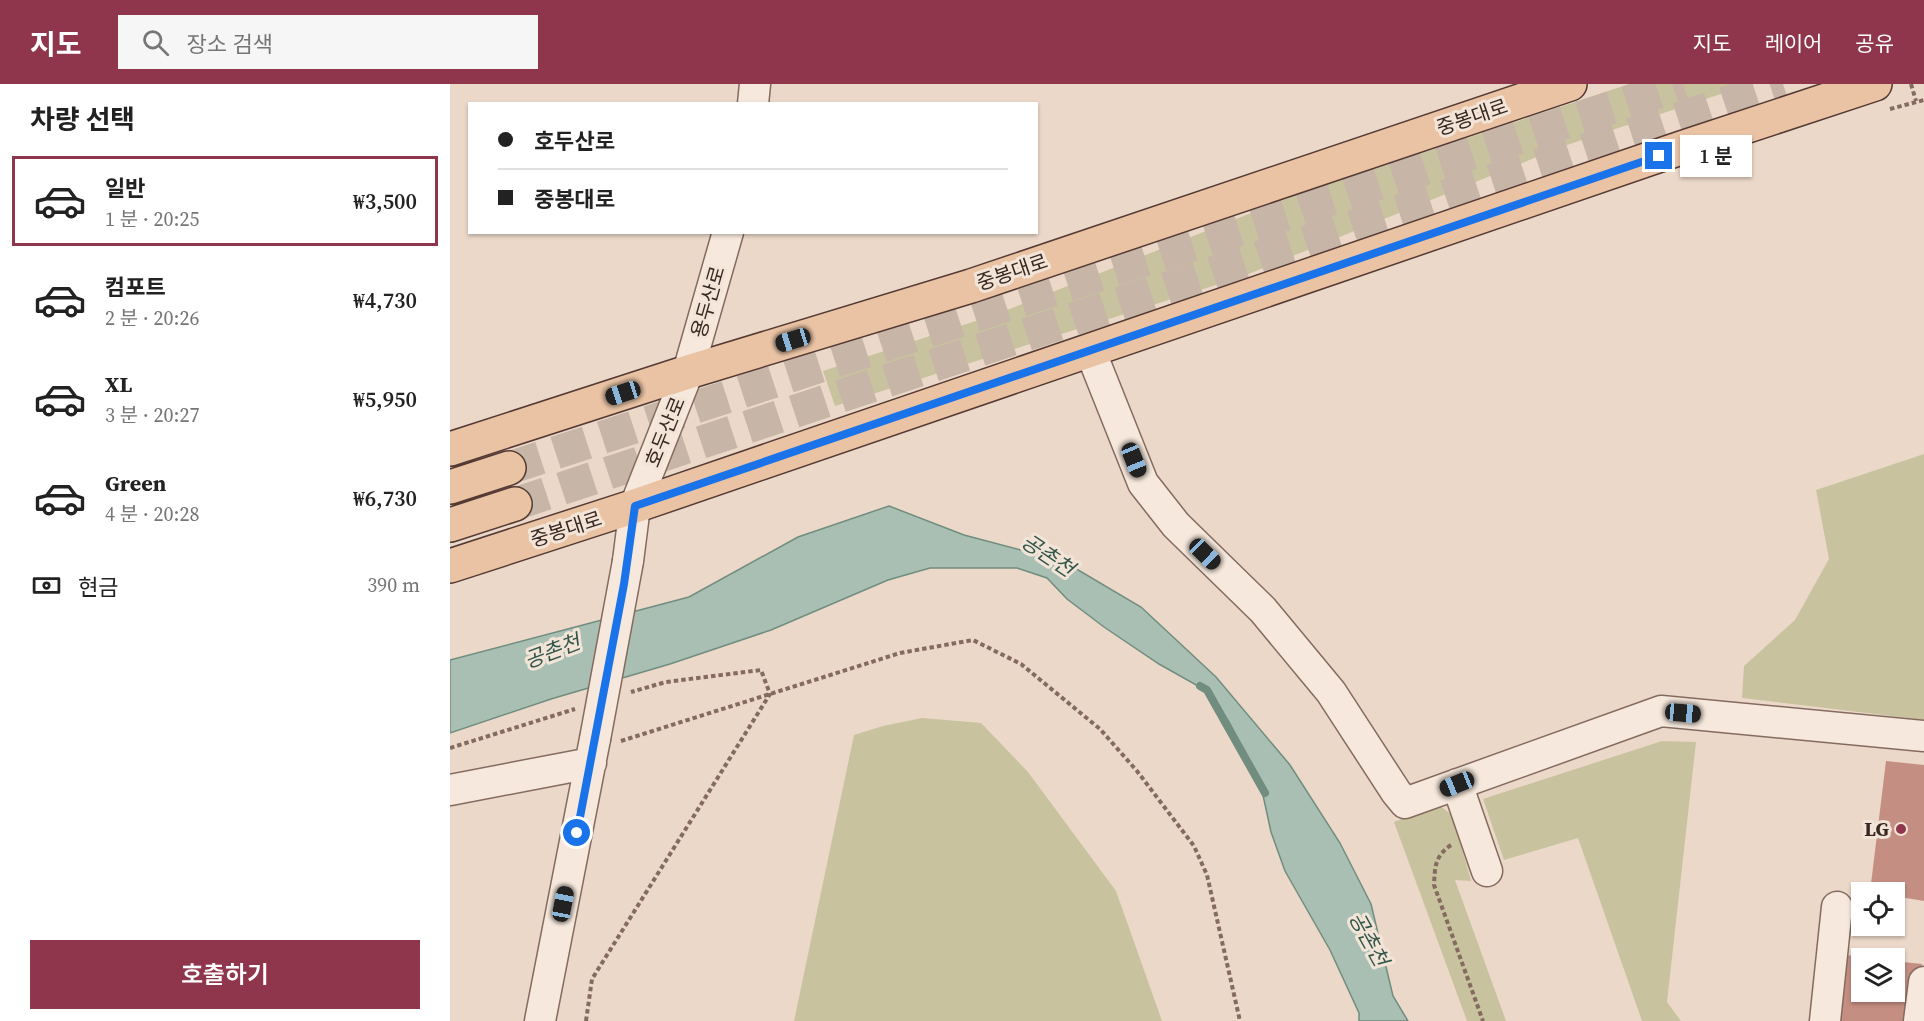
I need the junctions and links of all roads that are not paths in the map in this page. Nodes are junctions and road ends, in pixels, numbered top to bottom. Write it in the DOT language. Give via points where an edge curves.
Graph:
graph roads {
  1 [pos="755,84"];
  2 [pos="1570,84"];
  3 [pos="1796,84"];
  4 [pos="1875,84"];
  5 [pos="753,102"];
  6 [pos="1681,148"];
  7 [pos="727,234"];
  8 [pos="1090,350"];
  9 [pos="688,372"];
  10 [pos="450,449"];
  11 [pos="509,468"];
  12 [pos="450,487"];
  13 [pos="515,504"];
  14 [pos="635,506"];
  15 [pos="450,525"];
  16 [pos="450,566"];
  17 [pos="1924,736"];
  18 [pos="593,750"];
  19 [pos="1457,784"];
  20 [pos="450,790"];
  21 [pos="1486,871"];
  22 [pos="1837,907"];
  23 [pos="1924,982"];
  24 [pos="540,1021"];
  25 [pos="1825,1021"];
  26 [pos="1920,1021"];
  1 -- 5 [label="street"];
  2 -- 9 [label="main road, 중봉대로" via="971,286"];
  3 -- 6 [label="main road" via="1782,100"];
  4 -- 6 [label="main road, 중봉대로"];
  6 -- 8 [label="main road, 중봉대로"];
  7 -- 9 [label="street, 용두산로"];
  8 -- 14 [label="main road, 중봉대로"];
  8 -- 19 [label="street" via="1143,483 1176,525 1263,610 1331,692 1396,792 1406,802"];
  9 -- 10 [label="main road, 중봉대로"];
  9 -- 14 [label="street, 호두산로"];
  11 -- 12 [label="main road"];
  13 -- 15 [label="main road, 중봉대로"];
  14 -- 16 [label="main road, 중봉대로"];
  14 -- 18 [label="street, 호두산로, bridge"];
  17 -- 19 [label="street" via="1660,711"];
  18 -- 20 [label="street"];
  18 -- 24 [label="street, 호두산로"];
  19 -- 21 [label="street"];
  22 -- 25 [label="street"];
  23 -- 26 [label="street"];
}
